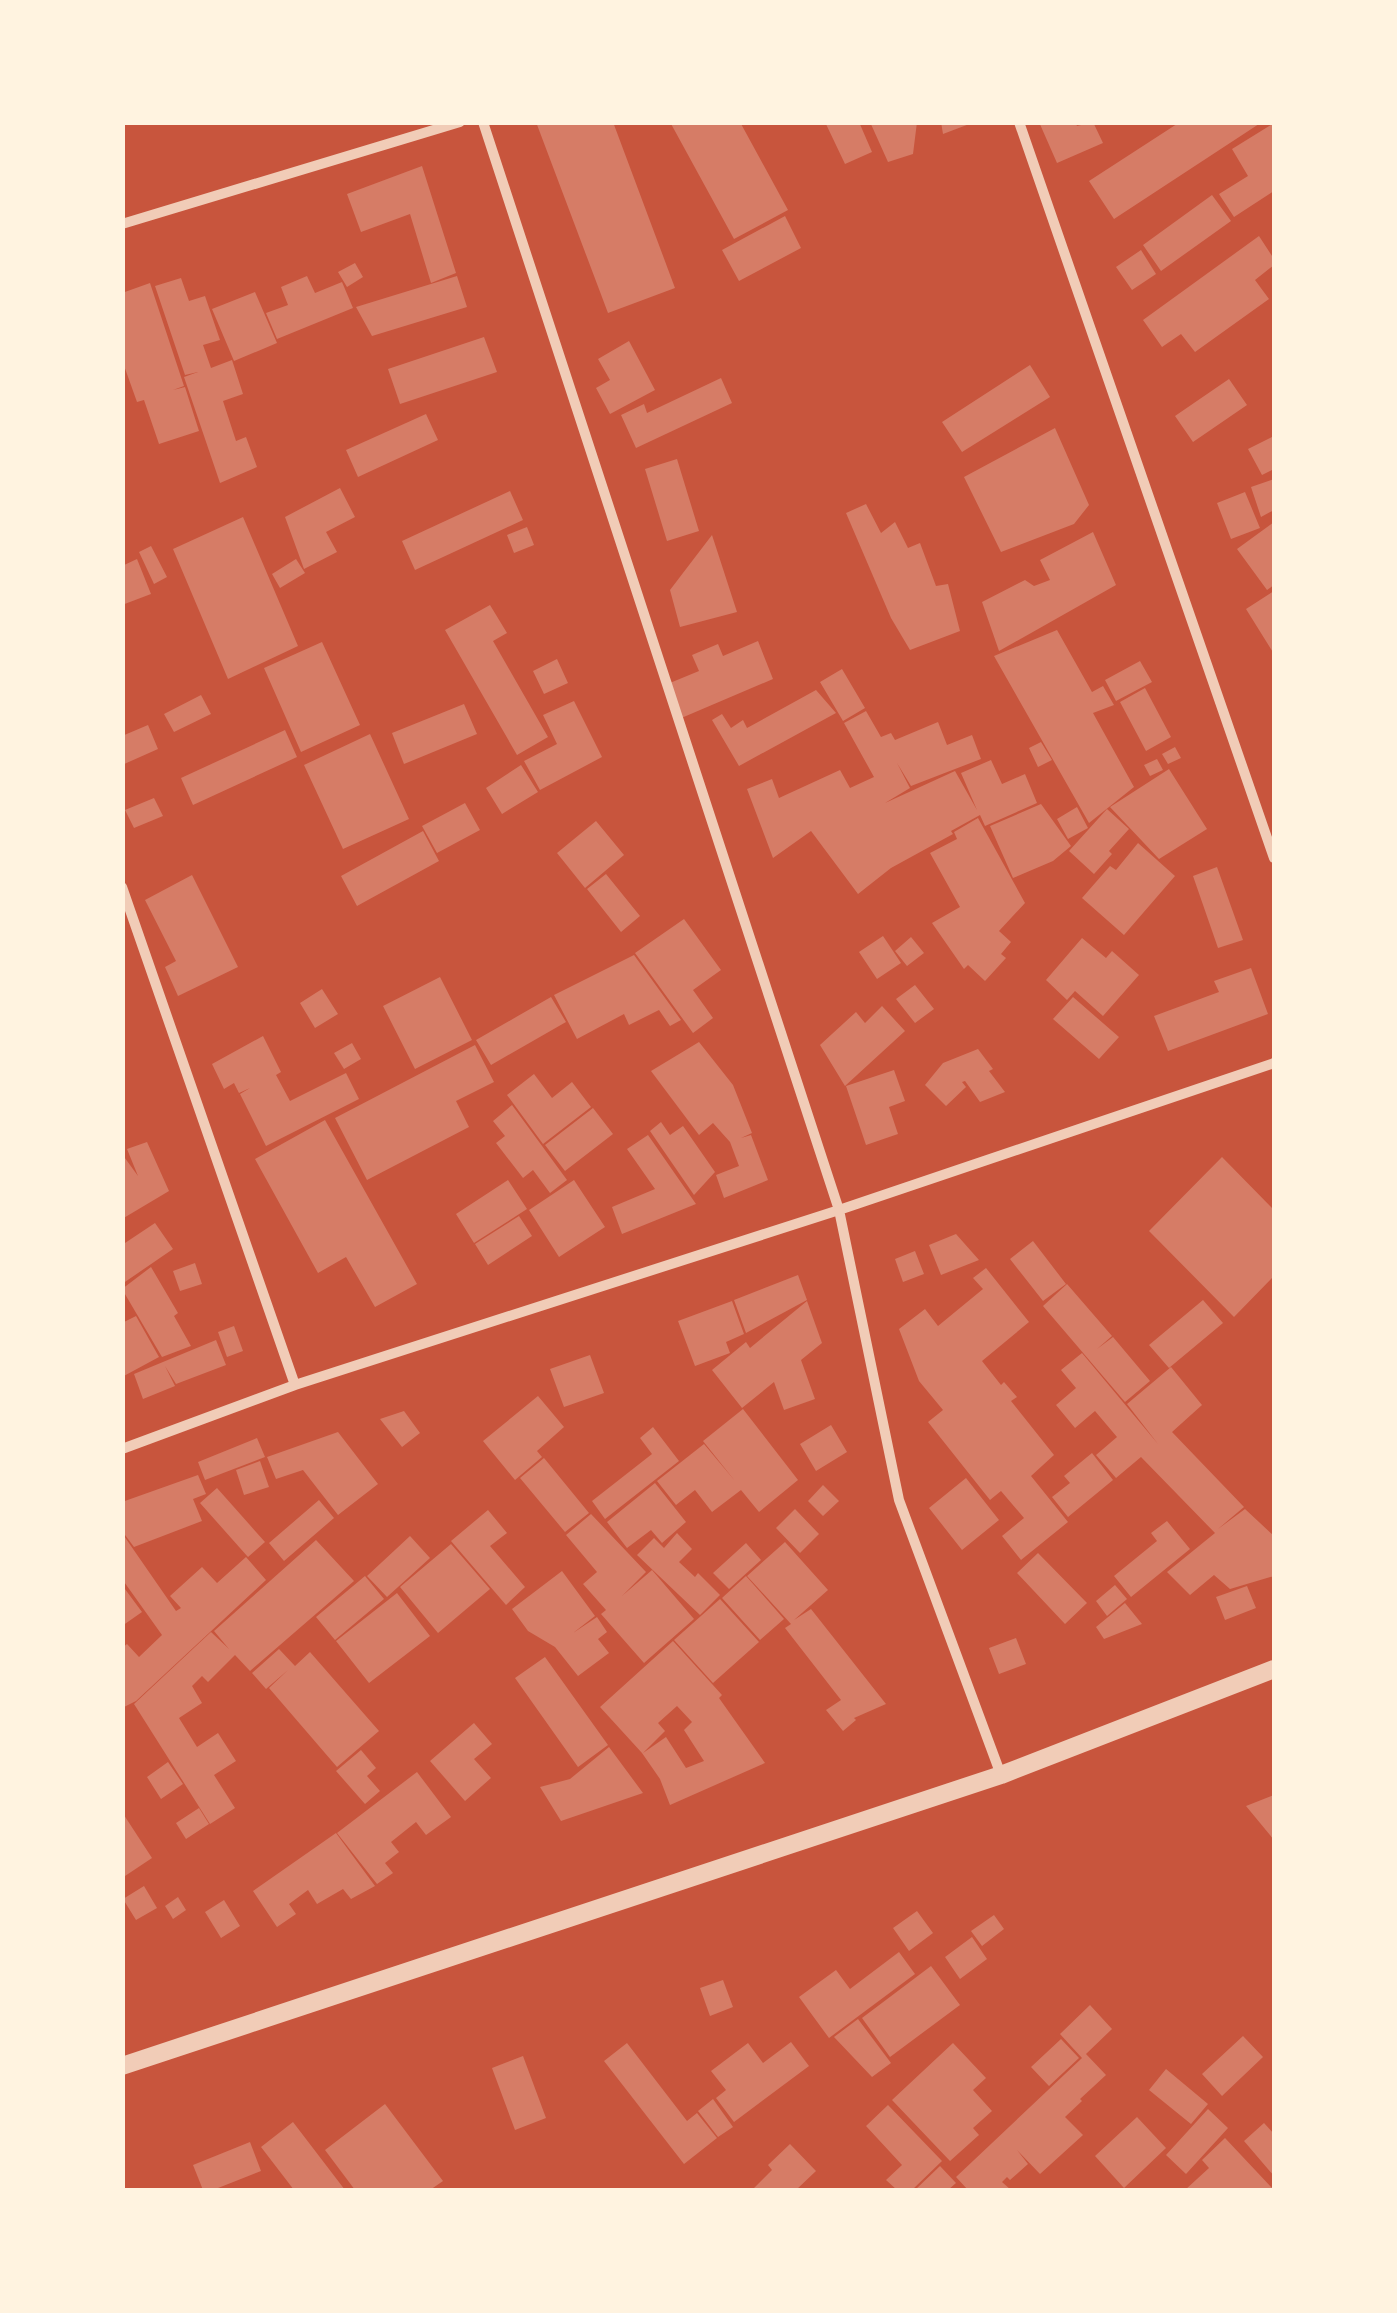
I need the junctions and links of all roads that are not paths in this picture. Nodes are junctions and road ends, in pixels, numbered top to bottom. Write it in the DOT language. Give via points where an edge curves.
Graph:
graph roads {
  1 [pos="460,122"];
  2 [pos="483,122"];
  3 [pos="1019,122"];
  4 [pos="122,224"];
  5 [pos="1274,858"];
  6 [pos="122,888"];
  7 [pos="1274,1064"];
  8 [pos="839,1210"];
  9 [pos="295,1385"];
  10 [pos="122,1449"];
  11 [pos="1274,1670"];
  12 [pos="1001,1775"];
  13 [pos="122,2066"];
  1 -- 4 [label="street"];
  2 -- 8 [label="street"];
  3 -- 5 [label="street"];
  6 -- 9 [label="street"];
  7 -- 8 [label="street"];
  8 -- 9 [label="street"];
  8 -- 12 [label="street" via="899,1500"];
  9 -- 10 [label="street"];
  11 -- 12 [label="street"];
  12 -- 13 [label="street"];
}
